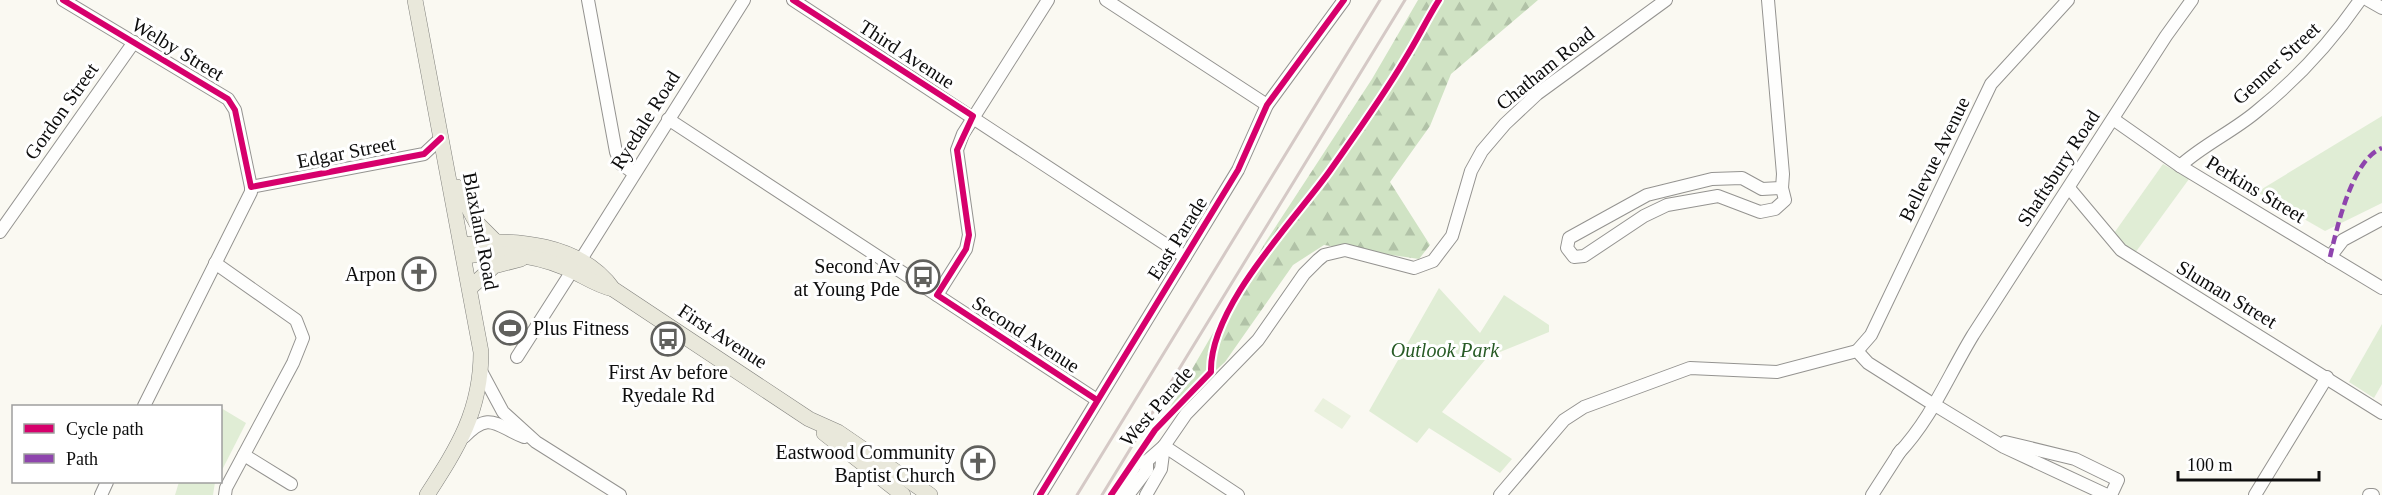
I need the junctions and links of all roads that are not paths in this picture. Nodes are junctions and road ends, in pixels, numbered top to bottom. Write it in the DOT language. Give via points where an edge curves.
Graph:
graph roads {
  1 [pos="63,0"];
  2 [pos="415,0"];
  3 [pos="588,0"];
  4 [pos="744,0"];
  5 [pos="793,0"];
  6 [pos="1048,0"];
  7 [pos="1106,0"];
  8 [pos="1344,0"];
  9 [pos="1666,0"];
  10 [pos="1768,0"];
  11 [pos="2068,0"];
  12 [pos="2192,0"];
  13 [pos="2360,0"];
  14 [pos="2368,0"];
  15 [pos="2382,8"];
  16 [pos="134,42"];
  17 [pos="1267,105"];
  18 [pos="973,117"];
  19 [pos="668,119"];
  20 [pos="2113,119"];
  21 [pos="441,138"];
  22 [pos="2180,166"];
  23 [pos="448,170"];
  24 [pos="634,173"];
  25 [pos="251,187"];
  26 [pos="1782,188"];
  27 [pos="2069,188"];
  28 [pos="2382,219"];
  29 [pos="0,232"];
  30 [pos="494,240"];
  31 [pos="464,250"];
  32 [pos="1185,257"];
  33 [pos="2330,257"];
  34 [pos="527,258"];
  35 [pos="215,263"];
  36 [pos="576,266"];
  37 [pos="471,286"];
  38 [pos="2382,288"];
  39 [pos="937,296"];
  40 [pos="1857,351"];
  41 [pos="517,357"];
  42 [pos="481,371"];
  43 [pos="2327,377"];
  44 [pos="1097,400"];
  45 [pos="1931,403"];
  46 [pos="144,405"];
  47 [pos="2382,413"];
  48 [pos="809,418"];
  49 [pos="462,439"];
  50 [pos="1992,440"];
  51 [pos="536,442"];
  52 [pos="1164,446"];
  53 [pos="244,455"];
  54 [pos="1147,461"];
  55 [pos="291,484"];
  56 [pos="225,495"];
  57 [pos="427,495"];
  58 [pos="620,495"];
  59 [pos="903,495"];
  60 [pos="930,495"];
  61 [pos="1040,495"];
  62 [pos="1117,495"];
  63 [pos="1128,495"];
  64 [pos="1146,495"];
  65 [pos="1238,495"];
  66 [pos="1500,495"];
  67 [pos="1872,495"];
  68 [pos="2109,495"];
  69 [pos="2255,495"];
  1 -- 16 [label="street, Welby Street"];
  2 -- 21 [label="main road, Blaxland Road"];
  3 -- 24 [label="street" via="616,152 621,164"];
  4 -- 19 [label="street, Ryedale Road"];
  5 -- 18 [label="street, Third Avenue"];
  6 -- 18 [label="street"];
  7 -- 17 [label="street"];
  8 -- 17 [label="street, East Parade"];
  9 -- 52 [label="street, Chatham Road" via="1537,94 1505,124 1471,171 1452,236 1433,261 1414,268 1345,249 1324,255 1304,274 1258,340 1185,414"];
  10 -- 26 [label="street"];
  11 -- 40 [label="street, Bellevue Avenue" via="1991,84 1871,335"];
  12 -- 20 [label="street, Shaftsbury Road"];
  13 -- 22 [label="street, Genner Street" via="2340,28 2278,93"];
  14 -- 15 [label="street"];
  16 -- 25 [label="street, Welby Street" via="232,104"];
  16 -- 29 [label="street, Gordon Street"];
  17 -- 32 [label="street, East Parade" via="1238,170"];
  18 -- 32 [label="street, Third Avenue"];
  18 -- 39 [label="street" via="957,150 969,235 966,249"];
  19 -- 24 [label="street, Ryedale Road"];
  19 -- 39 [label="street, Second Avenue"];
  20 -- 22 [label="street, Perkins Street"];
  20 -- 27 [label="street, Shaftsbury Road"];
  21 -- 23 [label="main road, Blaxland Road"];
  21 -- 25 [label="street, Edgar Street" via="424,154"];
  22 -- 33 [label="street, Perkins Street"];
  23 -- 30 [label="main road" via="476,222"];
  23 -- 31 [label="main road, Blaxland Road"];
  24 -- 36 [label="street, Ryedale Road"];
  25 -- 35 [label="street"];
  26 -- 26 [label="street" via="1762,189 1742,178 1712,179 1647,195 1569,238 1567,248 1575,257 1584,256 1667,205 1718,196 1760,212 1775,209 1785,200"];
  27 -- 43 [label="street, Sluman Street" via="2128,255"];
  27 -- 45 [label="street, Shaftsbury Road" via="1951,378"];
  28 -- 33 [label="street" via="2343,240"];
  30 -- 31 [label="main road, First Avenue"];
  30 -- 36 [label="main road, First Avenue" via="539,246"];
  31 -- 34 [label="main road, First Avenue"];
  31 -- 37 [label="main road, Blaxland Road"];
  32 -- 44 [label="street, East Parade"];
  33 -- 38 [label="street, Perkins Street"];
  34 -- 36 [label="main road, First Avenue"];
  34 -- 37 [label="main road" via="494,266"];
  35 -- 46 [label="street"];
  35 -- 53 [label="street" via="296,320 303,338"];
  36 -- 41 [label="street, Ryedale Road"];
  36 -- 48 [label="main road, First Avenue" via="598,286 613,289"];
  37 -- 42 [label="main road, Blaxland Road"];
  39 -- 44 [label="street, Second Avenue"];
  40 -- 45 [label="street" via="1868,363"];
  40 -- 66 [label="street" via="1777,372 1690,368 1584,407 1564,420"];
  42 -- 49 [label="main road, Blaxland Road" via="474,408"];
  42 -- 51 [label="street" via="502,412"];
  43 -- 47 [label="street, Sluman Street"];
  43 -- 69 [label="street"];
  44 -- 61 [label="street, East Parade"];
  45 -- 50 [label="street"];
  45 -- 67 [label="street, Shaftsbury Road" via="1912,440 1898,454"];
  48 -- 59 [label="main road, First Avenue"];
  48 -- 60 [label="main road, First Avenue" via="838,432"];
  49 -- 51 [label="street" via="480,423 487,422"];
  49 -- 57 [label="main road, Blaxland Road"];
  50 -- 68 [label="street"];
  50 -- 68 [label="street" via="2075,459 2118,480"];
  51 -- 58 [label="street"];
  52 -- 54 [label="street, West Parade"];
  52 -- 64 [label="street, Chatham Road" via="1161,469"];
  52 -- 65 [label="street"];
  53 -- 55 [label="street"];
  53 -- 56 [label="street"];
  54 -- 62 [label="street, West Parade" via="1136,464"];
  54 -- 63 [label="street, West Parade" via="1147,470"];
}
